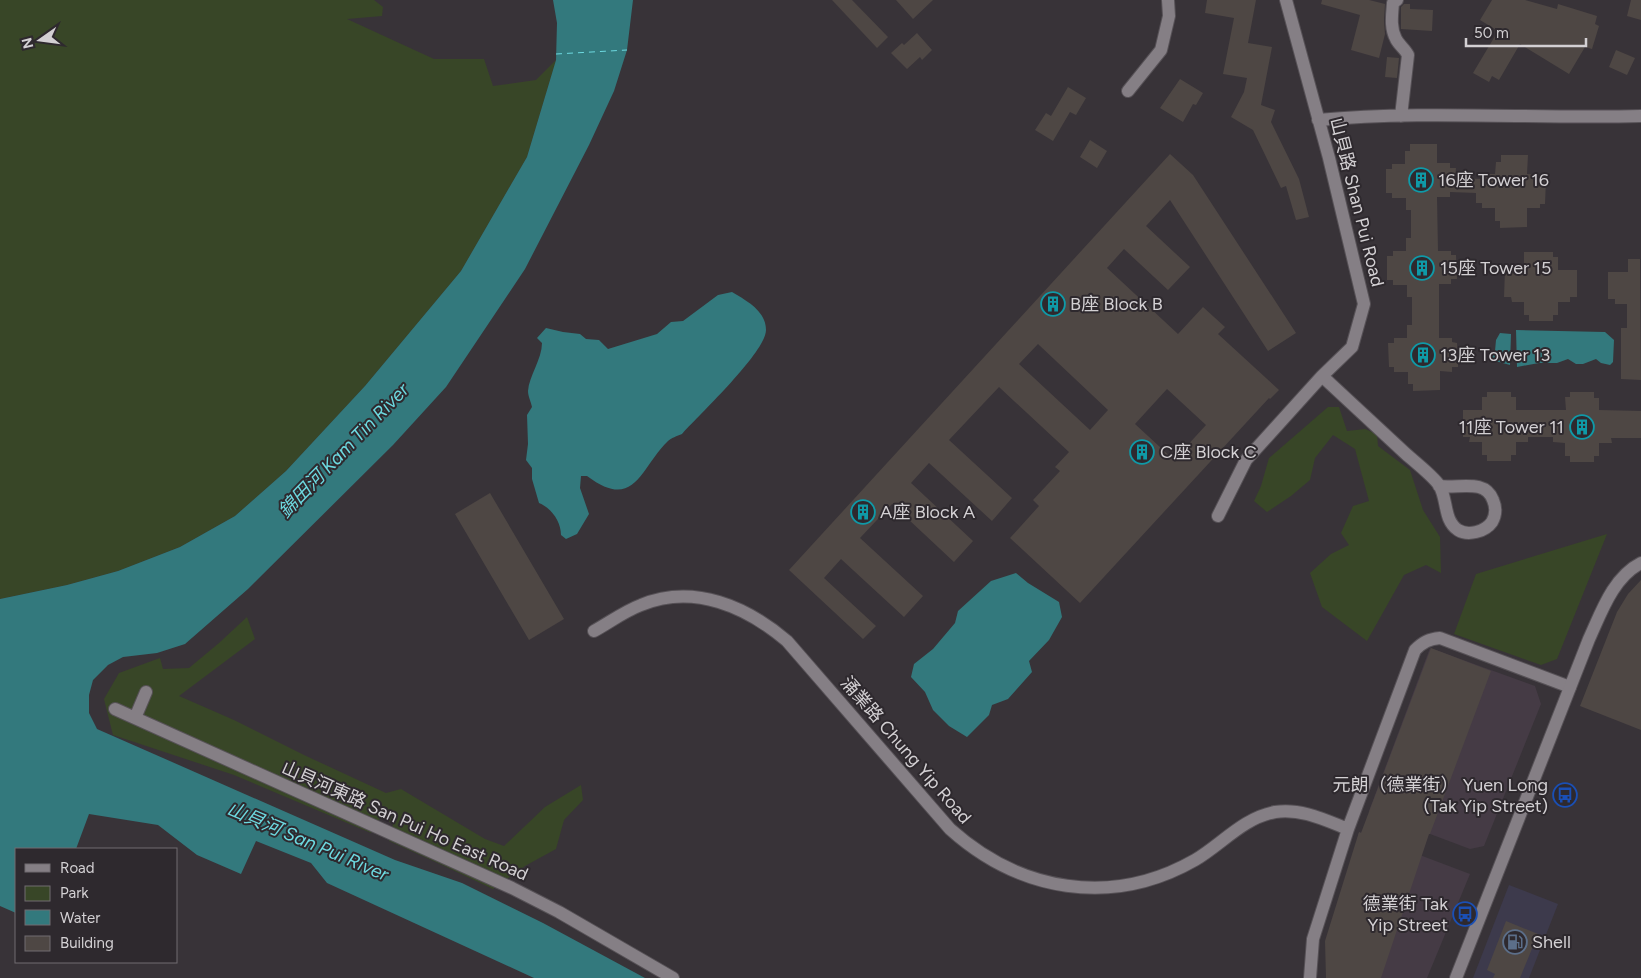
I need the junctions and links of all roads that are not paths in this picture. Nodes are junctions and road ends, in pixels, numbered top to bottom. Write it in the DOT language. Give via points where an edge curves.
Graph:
graph roads {
  1 [pos="1168,0"];
  2 [pos="1286,0"];
  3 [pos="1397,0"];
  4 [pos="1128,91"];
  5 [pos="1401,116"];
  6 [pos="1641,116"];
  7 [pos="1318,120"];
  8 [pos="1322,376"];
  9 [pos="1439,486"];
  10 [pos="1218,516"];
  11 [pos="1641,563"];
  12 [pos="594,631"];
  13 [pos="1570,687"];
  14 [pos="146,692"];
  15 [pos="115,709"];
  16 [pos="135,718"];
  17 [pos="1348,829"];
  18 [pos="673,978"];
  19 [pos="1310,978"];
  20 [pos="1456,978"];
  1 -- 4 [label="street" via="1169,16 1161,50"];
  2 -- 7 [label="street, 山貝路 Shan Pui Road"];
  3 -- 5 [label="street" via="1393,3 1391,26 1408,55"];
  5 -- 6 [label="street"];
  5 -- 7 [label="street"];
  7 -- 8 [label="street, 山貝路 Shan Pui Road" via="1364,304 1352,347"];
  8 -- 9 [label="street"];
  8 -- 10 [label="street, 山貝路 Shan Pui Road" via="1246,460"];
  9 -- 9 [label="street" via="1480,486 1491,494 1495,504 1491,524 1482,531 1467,534 1458,530 1451,523"];
  11 -- 13 [label="street" via="1618,582"];
  12 -- 17 [label="street, 涌業路 Chung Yip Road" via="644,604 675,597 712,600 755,617 787,641 950,829 993,862 1036,880 1080,887 1135,883 1182,867 1246,823 1277,812 1306,814"];
  13 -- 17 [label="street" via="1440,638 1422,643 1416,650"];
  13 -- 20 [label="street"];
  14 -- 16 [label="street"];
  15 -- 16 [label="street, 山貝河東路 San Pui Ho East Road"];
  16 -- 18 [label="street, 山貝河東路 San Pui Ho East Road" via="512,888"];
  17 -- 19 [label="street" via="1314,939"];
}
